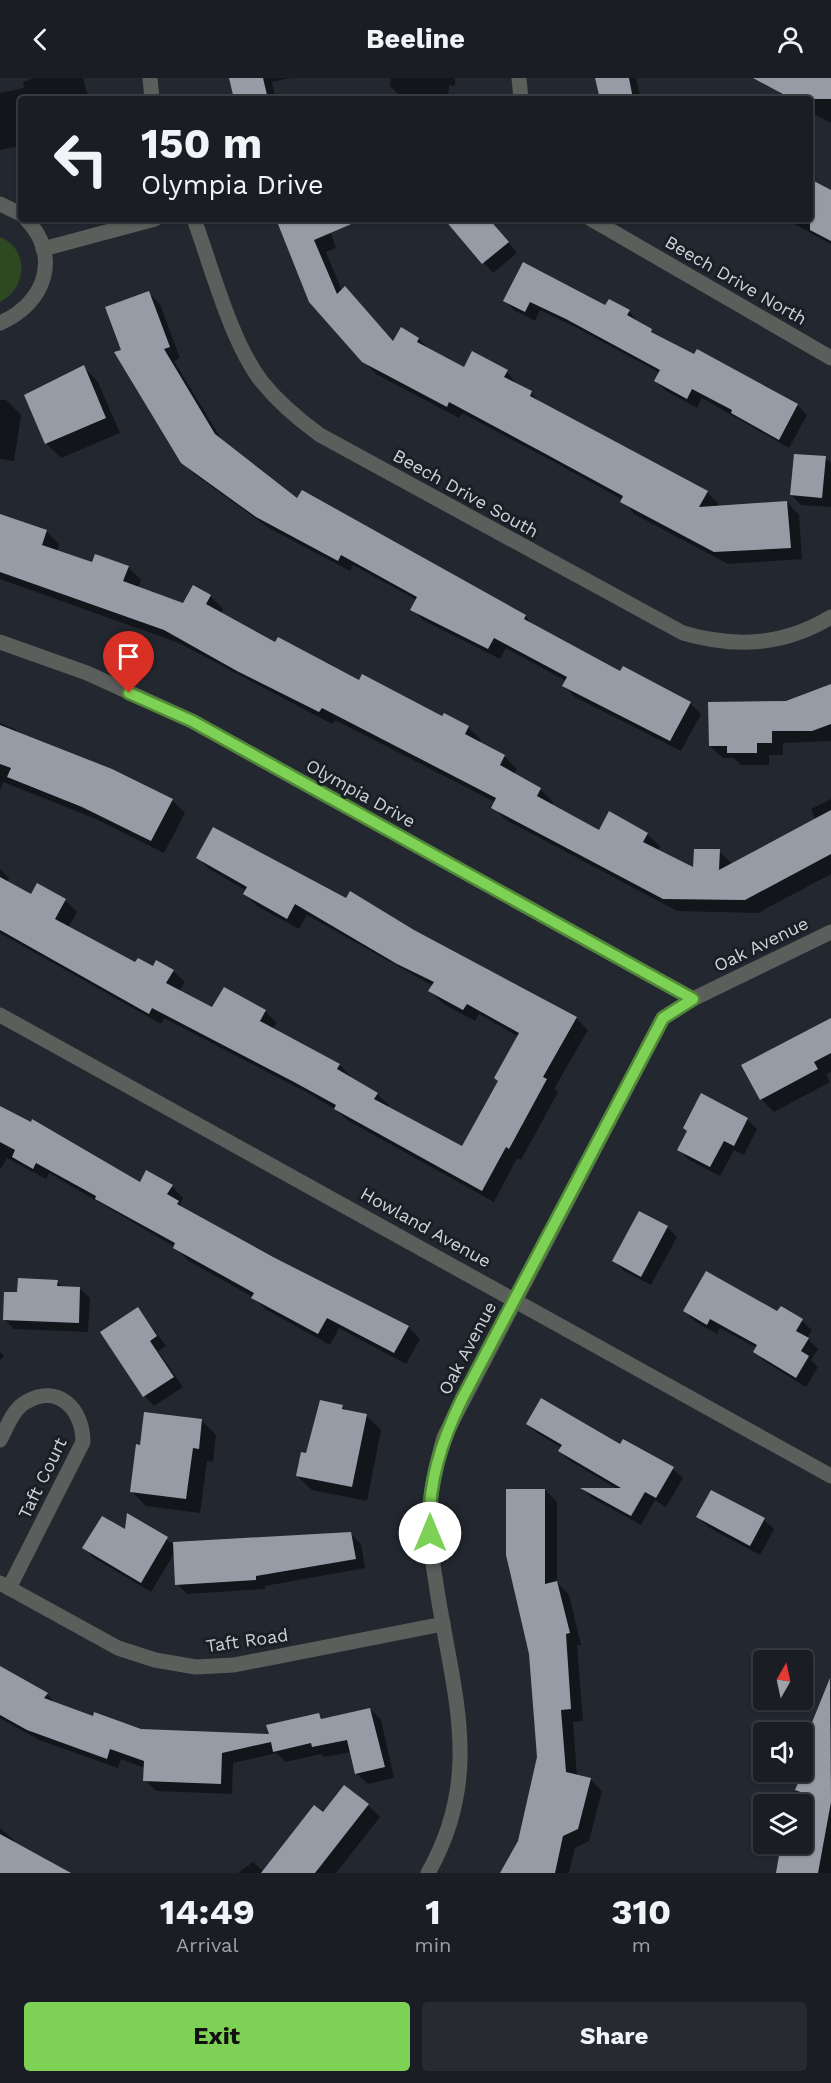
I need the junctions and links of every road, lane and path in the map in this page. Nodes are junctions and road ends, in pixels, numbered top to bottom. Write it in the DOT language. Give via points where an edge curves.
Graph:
graph roads {
  1 [pos="150,78"];
  2 [pos="519,78"];
  3 [pos="152,96"];
  4 [pos="520,96"];
  5 [pos="0,204"];
  6 [pos="18,213"];
  7 [pos="29,222"];
  8 [pos="144,222"];
  9 [pos="195,222"];
  10 [pos="596,222"];
  11 [pos="44,249"];
  12 [pos="0,323"];
  13 [pos="831,358"];
  14 [pos="831,617"];
  15 [pos="0,642"];
  16 [pos="831,932"];
  17 [pos="693,999"];
  18 [pos="0,1015"];
  19 [pos="515,1299"];
  20 [pos="0,1440"];
  21 [pos="831,1476"];
  22 [pos="5,1586"];
  23 [pos="443,1624"];
  24 [pos="428,1873"];
  1 -- 3 [label="street"];
  2 -- 4 [label="street"];
  5 -- 6 [label="street"];
  7 -- 11 [label="street"];
  8 -- 11 [label="street"];
  9 -- 14 [label="street, Beech Drive South" via="240,345 261,380 288,411 320,435 683,633 712,641 769,642 798,634"];
  10 -- 13 [label="street, Beech Drive North"];
  11 -- 12 [label="street" via="41,287 23,310"];
  15 -- 17 [label="street, Olympia Drive" via="87,673 192,721"];
  16 -- 17 [label="street, Oak Avenue"];
  17 -- 19 [label="street, Oak Avenue" via="663,1018"];
  18 -- 19 [label="street, Howland Avenue"];
  19 -- 21 [label="street, Howland Avenue"];
  19 -- 23 [label="street, Oak Avenue" via="444,1437 433,1477 429,1514 431,1552"];
  20 -- 22 [label="street, Taft Court" via="13,1414 24,1402 38,1396 67,1402 77,1412 83,1427 82,1442"];
  22 -- 23 [label="street, Taft Road" via="118,1648 154,1660 196,1667 234,1665"];
  23 -- 24 [label="street, Oak Avenue" via="461,1734 461,1774 454,1815"];
}
